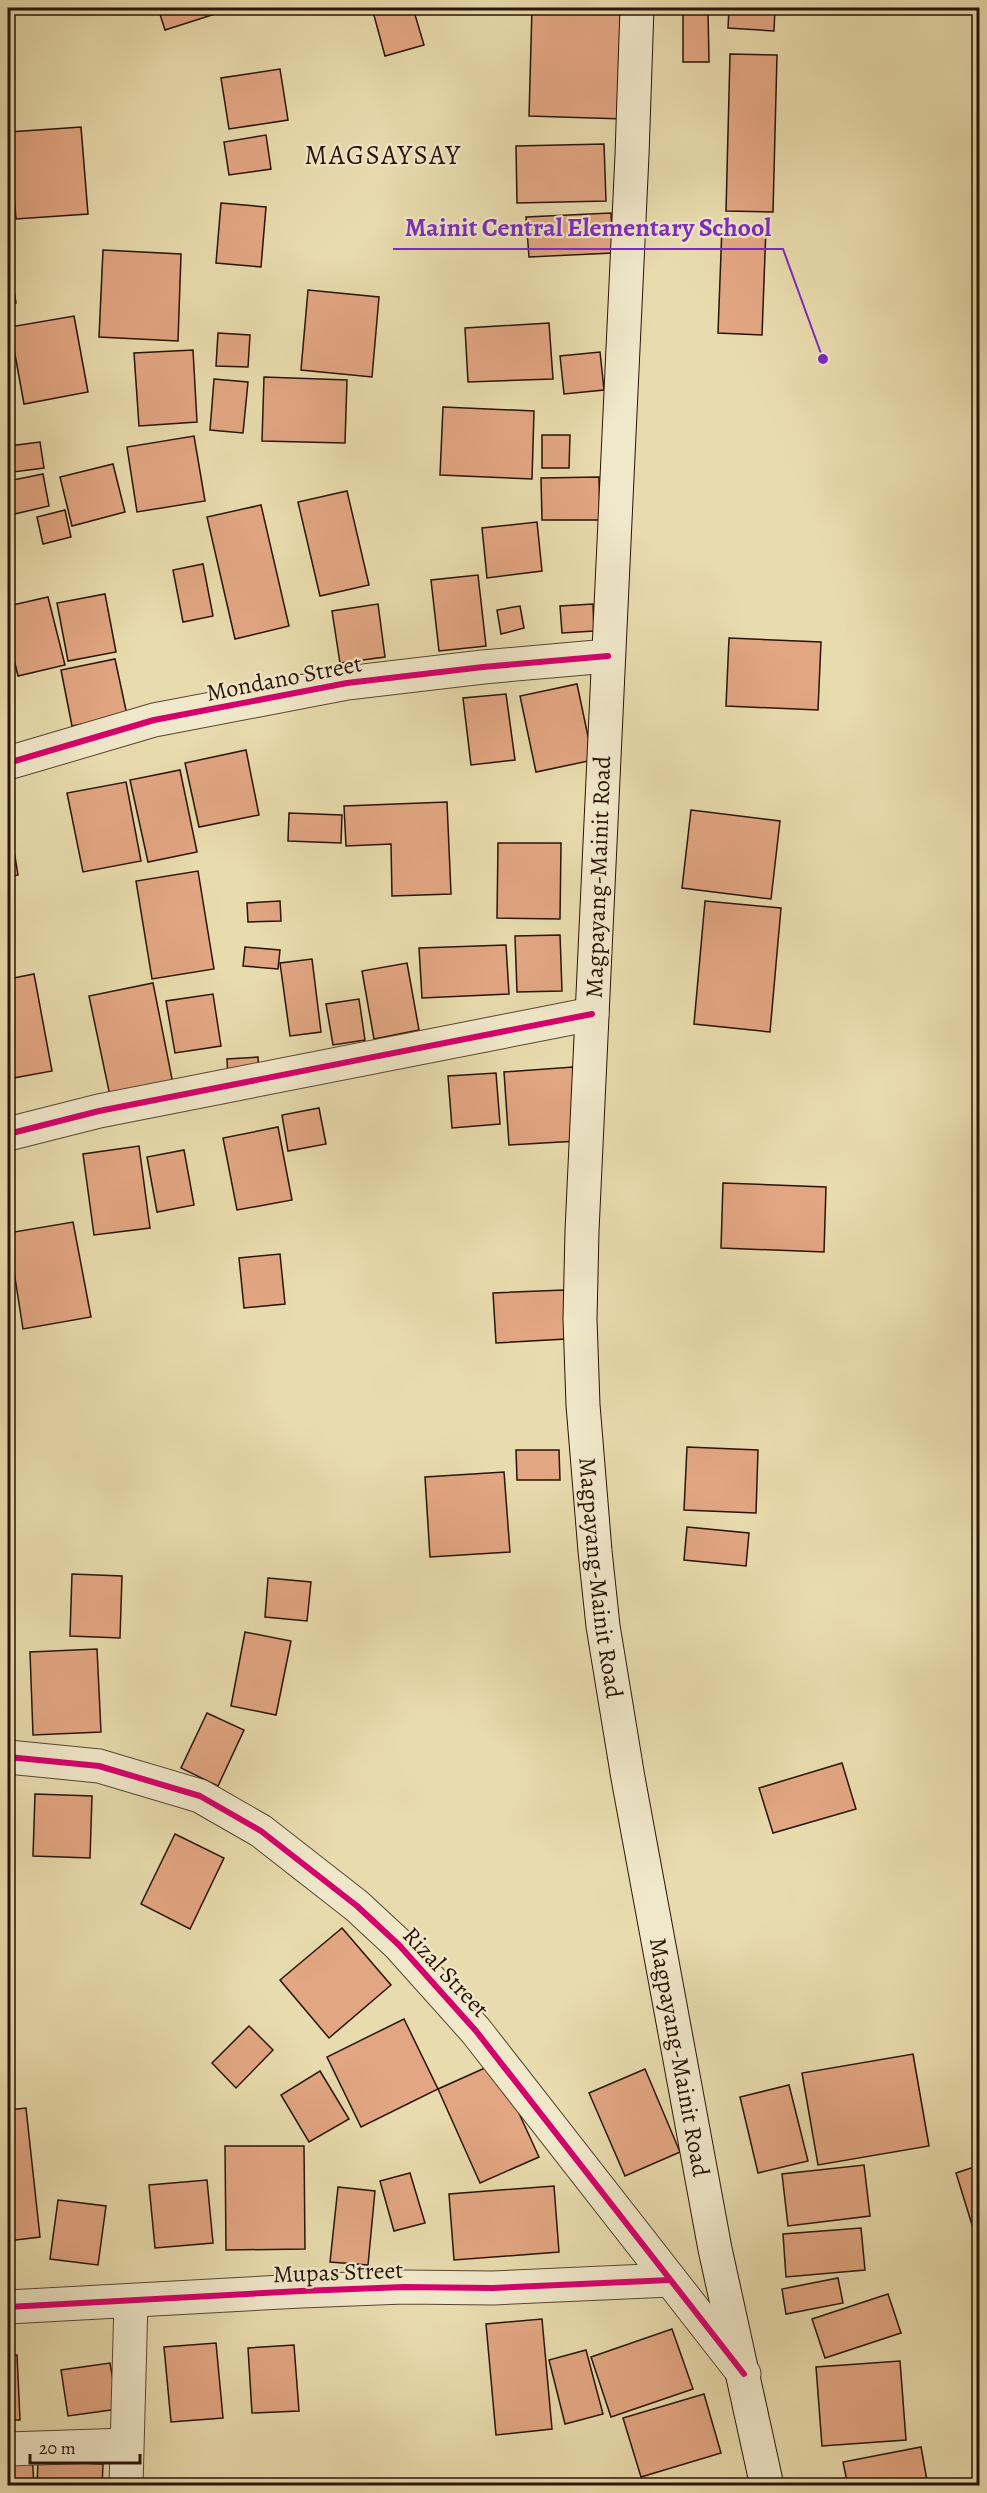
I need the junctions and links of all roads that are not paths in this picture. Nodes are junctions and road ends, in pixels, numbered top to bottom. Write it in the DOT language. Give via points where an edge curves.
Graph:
graph roads {
  1 [pos="637,8"];
  2 [pos="608,656"];
  3 [pos="8,763"];
  4 [pos="592,1014"];
  5 [pos="8,1134"];
  6 [pos="8,1757"];
  7 [pos="670,2280"];
  8 [pos="131,2301"];
  9 [pos="8,2307"];
  10 [pos="744,2373"];
  11 [pos="126,2445"];
  12 [pos="8,2449"];
  13 [pos="126,2486"];
  14 [pos="767,2486"];
  1 -- 2 [label="street, Magpayang-Mainit Road"];
  2 -- 3 [label="street, Mondano Street" via="347,683 154,720"];
  2 -- 4 [label="street, Magpayang-Mainit Road"];
  4 -- 5 [label="street" via="99,1111"];
  4 -- 10 [label="street, Magpayang-Mainit Road" via="580,1319 583,1405 603,1626 716,2249"];
  6 -- 7 [label="street, Rizal Street" via="99,1766 200,1796 261,1831 341,1893 399,1946 476,2031"];
  7 -- 8 [label="street, Mupas Street" via="493,2288 301,2290"];
  7 -- 10 [label="street, Rizal Street"];
  8 -- 9 [label="street, Mupas Street"];
  8 -- 11 [label="street"];
  10 -- 14 [label="street, Magpayang-Mainit Road"];
  11 -- 12 [label="street"];
  11 -- 13 [label="street"];
}
